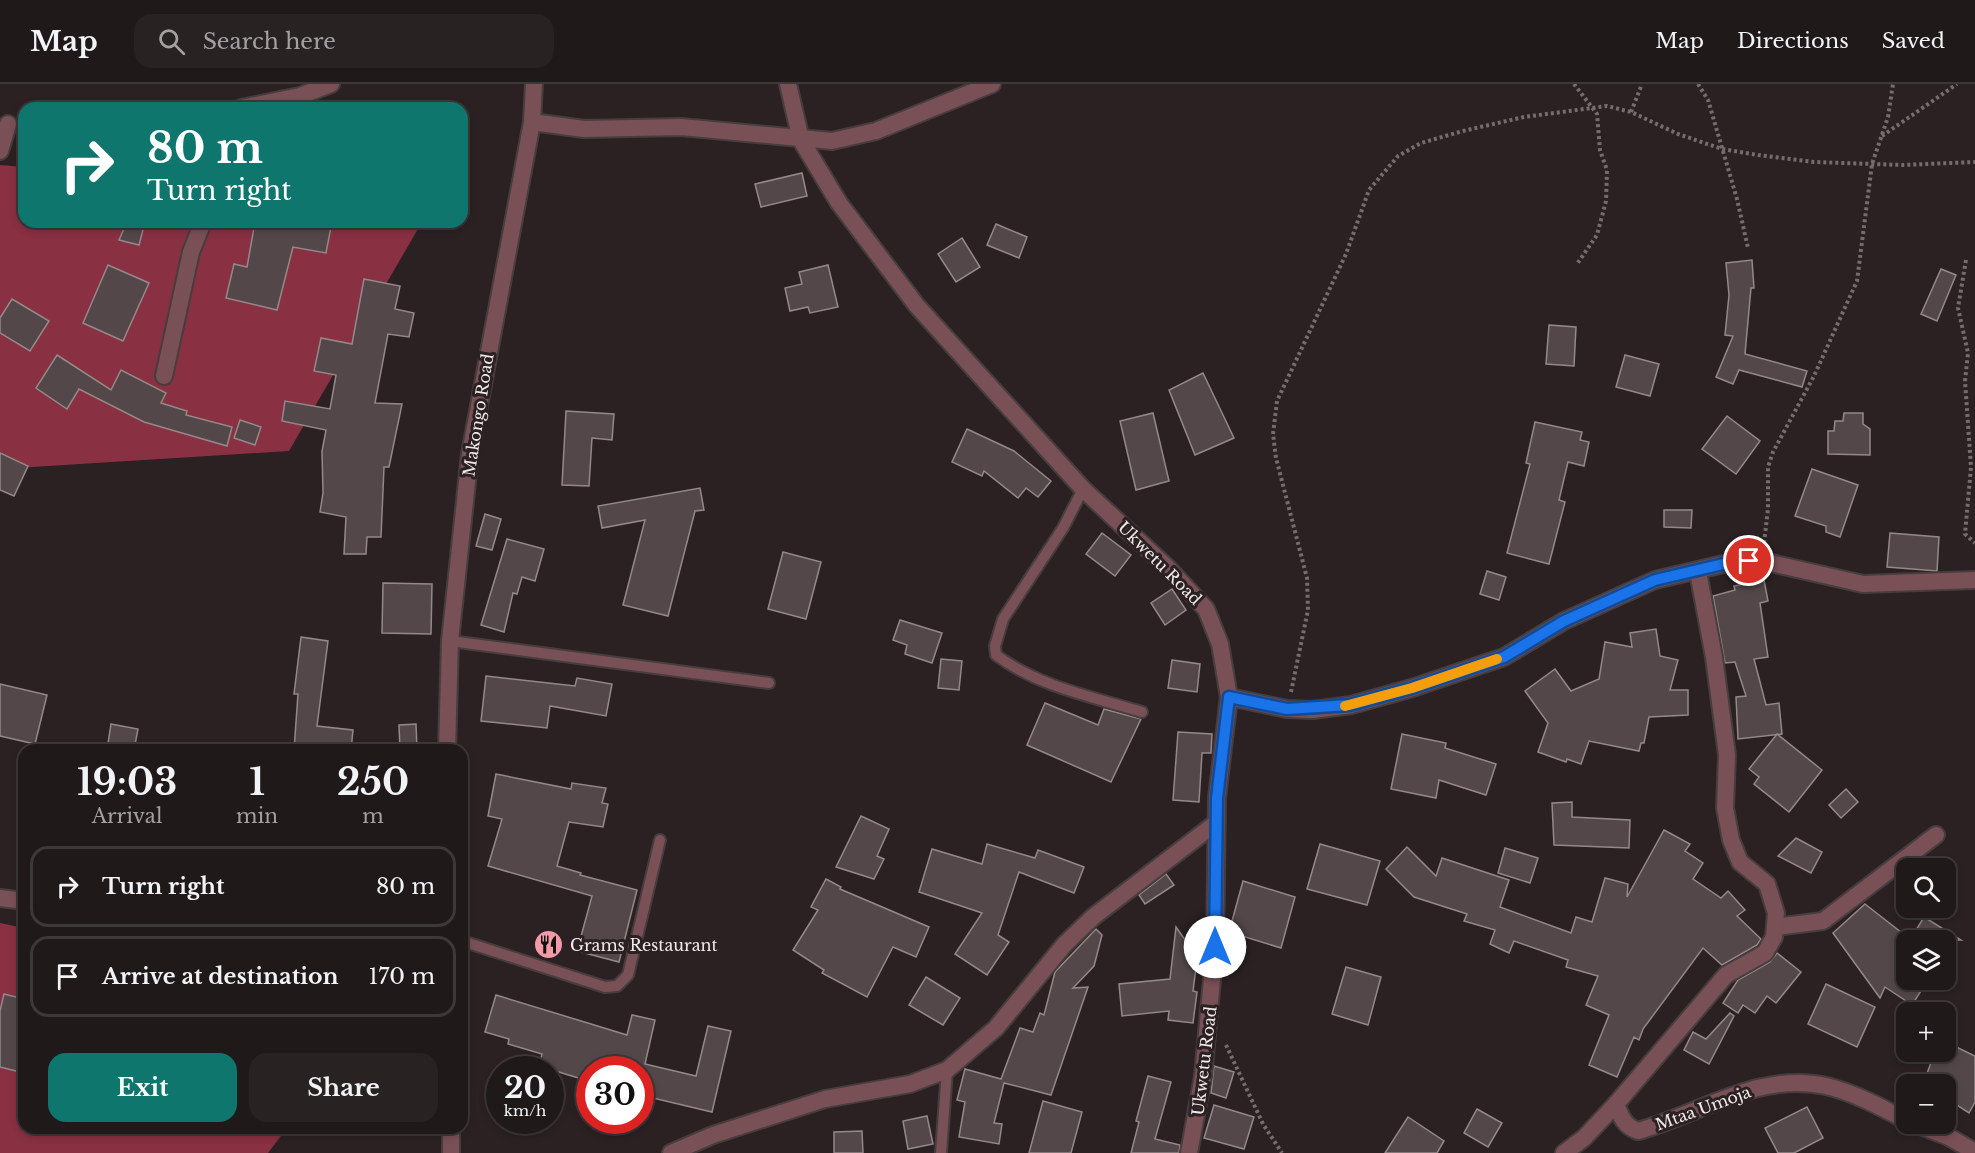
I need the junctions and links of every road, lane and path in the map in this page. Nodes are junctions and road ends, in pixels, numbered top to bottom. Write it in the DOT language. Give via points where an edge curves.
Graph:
graph roads {
  1 [pos="331,84"];
  2 [pos="534,84"];
  3 [pos="788,84"];
  4 [pos="992,84"];
  5 [pos="1574,84"];
  6 [pos="1642,84"];
  7 [pos="1698,84"];
  8 [pos="1893,84"];
  9 [pos="1957,84"];
  10 [pos="270,102"];
  11 [pos="1594,106"];
  12 [pos="1631,112"];
  13 [pos="532,122"];
  14 [pos="11,124"];
  15 [pos="1882,136"];
  16 [pos="801,140"];
  17 [pos="1722,149"];
  18 [pos="0,152"];
  19 [pos="1975,162"];
  20 [pos="1872,164"];
  21 [pos="200,228"];
  22 [pos="1748,248"];
  23 [pos="1966,260"];
  24 [pos="1577,264"];
  25 [pos="165,376"];
  26 [pos="1083,489"];
  27 [pos="1975,543"];
  28 [pos="1762,561"];
  29 [pos="1698,572"];
  30 [pos="1975,580"];
  31 [pos="450,641"];
  32 [pos="769,683"];
  33 [pos="1229,697"];
  34 [pos="1287,709"];
  35 [pos="1142,712"];
  36 [pos="447,744"];
  37 [pos="1216,823"];
  38 [pos="1936,835"];
  39 [pos="660,840"];
  40 [pos="0,898"];
  41 [pos="18,900"];
  42 [pos="1775,927"];
  43 [pos="468,943"];
  44 [pos="1222,1034"];
  45 [pos="947,1070"];
  46 [pos="1616,1104"];
  47 [pos="1896,1116"];
  48 [pos="451,1134"];
  49 [pos="1941,1134"];
  50 [pos="1975,1152"];
  51 [pos="451,1153"];
  52 [pos="671,1153"];
  53 [pos="941,1153"];
  54 [pos="1189,1153"];
  55 [pos="1282,1153"];
  56 [pos="1564,1153"];
  1 -- 10 [label="street"];
  2 -- 13 [label="street, Makongo Road"];
  3 -- 16 [label="street, Ukwetu Road"];
  4 -- 16 [label="street" via="876,131 832,141"];
  5 -- 11 [label="path"];
  6 -- 12 [label="path"];
  7 -- 17 [label="path" via="1708,100"];
  8 -- 15 [label="path"];
  9 -- 15 [label="path"];
  11 -- 12 [label="path"];
  11 -- 24 [label="path" via="1607,170 1607,192 1597,235"];
  11 -- 34 [label="path" via="1524,117 1421,143 1398,156 1369,189 1346,254 1277,400 1273,434 1276,458 1307,578 1308,610"];
  12 -- 17 [label="path"];
  13 -- 16 [label="street" via="584,129 681,127"];
  13 -- 31 [label="street, Makongo Road" via="470,454"];
  14 -- 18 [label="street"];
  15 -- 20 [label="path"];
  16 -- 26 [label="street, Ukwetu Road" via="839,203 917,306"];
  17 -- 20 [label="path" via="1814,162"];
  17 -- 22 [label="path"];
  19 -- 20 [label="path" via="1940,166"];
  20 -- 28 [label="path" via="1862,254 1853,295 1768,467"];
  21 -- 25 [label="street" via="191,252"];
  23 -- 27 [label="path" via="1958,308 1968,353 1965,381 1971,467 1964,519 1965,534"];
  26 -- 33 [label="street, Ukwetu Road" via="1206,609 1220,644"];
  26 -- 35 [label="lane" via="1063,528 1003,619 996,655 1013,668 1045,681"];
  28 -- 29 [label="street" via="1736,561"];
  28 -- 30 [label="street" via="1863,584"];
  29 -- 34 [label="street" via="1655,580 1564,621 1504,657 1412,688 1350,705"];
  29 -- 42 [label="street" via="1727,755 1725,808 1731,840 1740,862 1767,884 1776,913"];
  31 -- 32 [label="lane"];
  31 -- 36 [label="street, Makongo Road"];
  33 -- 34 [label="street"];
  33 -- 37 [label="street, Ukwetu Road"];
  37 -- 45 [label="street" via="1093,918 1064,945 996,1028"];
  37 -- 54 [label="street, Ukwetu Road" via="1211,1002"];
  38 -- 42 [label="street" via="1823,921"];
  39 -- 43 [label="lane" via="628,975 617,986 605,987"];
  40 -- 41 [label="street"];
  42 -- 46 [label="street" via="1772,946 1726,975"];
  44 -- 55 [label="path" via="1263,1124"];
  45 -- 52 [label="street" via="910,1083 825,1099"];
  45 -- 53 [label="lane"];
  46 -- 47 [label="street, Mtaa Umoja" via="1622,1120 1638,1131 1755,1088 1797,1082 1828,1086"];
  46 -- 56 [label="street"];
  48 -- 51 [label="street"];
  49 -- 50 [label="street"];
}
